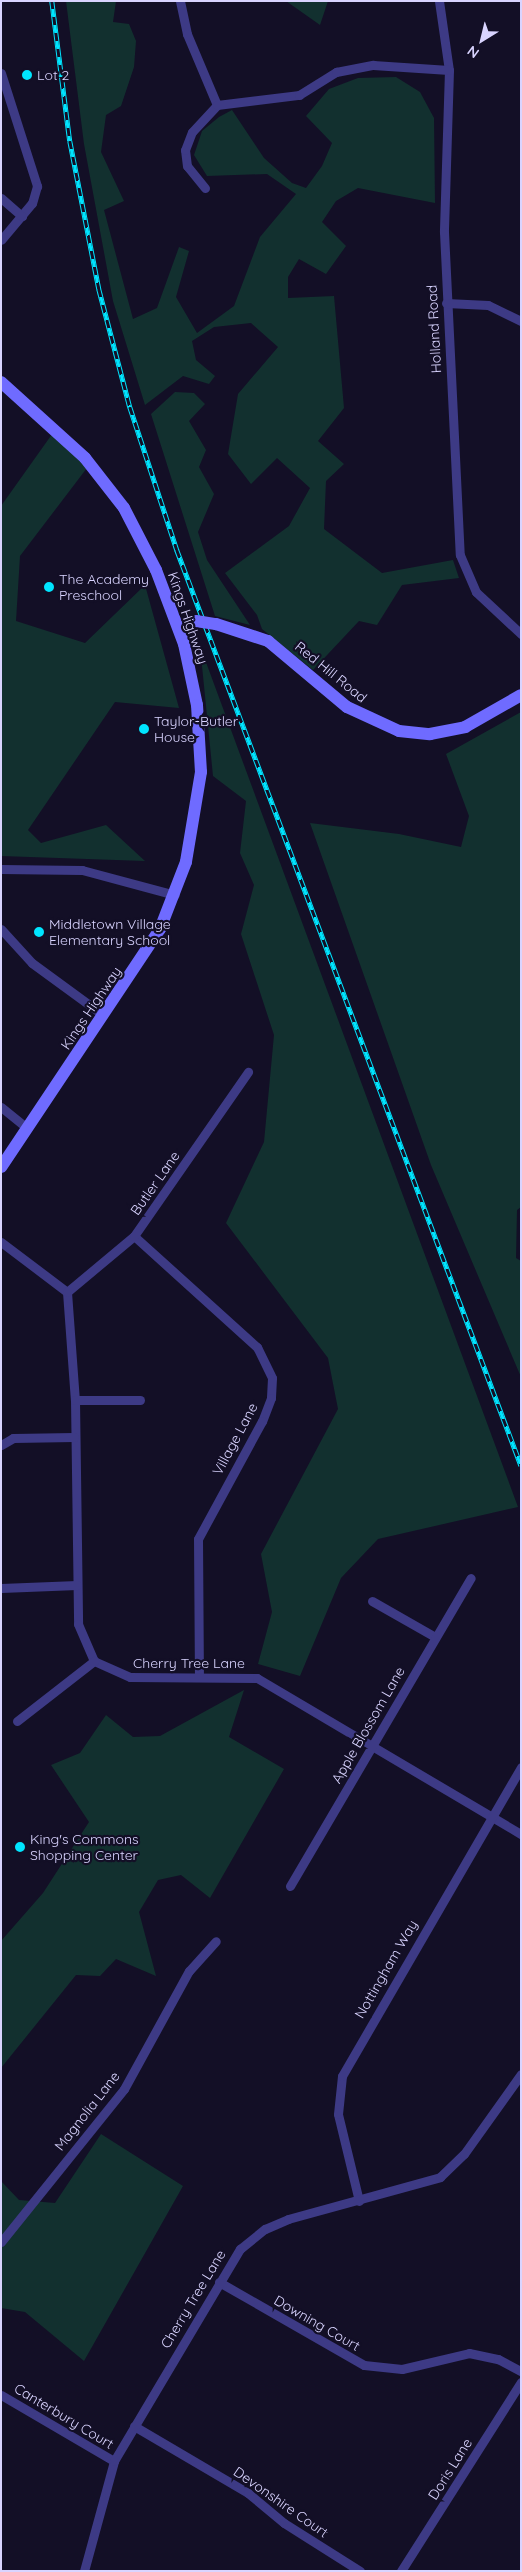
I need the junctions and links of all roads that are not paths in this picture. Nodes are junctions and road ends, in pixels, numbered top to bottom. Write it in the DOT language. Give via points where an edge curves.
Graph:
graph roads {
  1 [pos="180,1"];
  2 [pos="439,1"];
  3 [pos="449,70"];
  4 [pos="1,73"];
  5 [pos="218,105"];
  6 [pos="205,188"];
  7 [pos="1,198"];
  8 [pos="22,216"];
  9 [pos="1,240"];
  10 [pos="446,303"];
  11 [pos="521,321"];
  12 [pos="1,382"];
  13 [pos="176,621"];
  14 [pos="521,634"];
  15 [pos="521,695"];
  16 [pos="1,869"];
  17 [pos="175,895"];
  18 [pos="1,929"];
  19 [pos="103,1015"];
  20 [pos="248,1072"];
  21 [pos="1,1107"];
  22 [pos="28,1128"];
  23 [pos="1,1167"];
  24 [pos="134,1236"];
  25 [pos="1,1242"];
  26 [pos="67,1292"];
  27 [pos="75,1400"];
  28 [pos="140,1400"];
  29 [pos="74,1437"];
  30 [pos="1,1445"];
  31 [pos="471,1578"];
  32 [pos="77,1586"];
  33 [pos="1,1588"];
  34 [pos="372,1601"];
  35 [pos="435,1638"];
  36 [pos="94,1661"];
  37 [pos="199,1677"];
  38 [pos="17,1721"];
  39 [pos="371,1746"];
  40 [pos="521,1767"];
  41 [pos="492,1817"];
  42 [pos="521,1834"];
  43 [pos="290,1886"];
  44 [pos="216,1940"];
  45 [pos="521,2074"];
  46 [pos="359,2201"];
  47 [pos="1,2242"];
  48 [pos="219,2282"];
  49 [pos="521,2371"];
  50 [pos="521,2382"];
  51 [pos="1,2394"];
  52 [pos="134,2426"];
  53 [pos="114,2461"];
  54 [pos="84,2571"];
  55 [pos="360,2571"];
  56 [pos="401,2571"];
  1 -- 5 [label="street" via="187,34"];
  2 -- 3 [label="street, Holland Road"];
  3 -- 5 [label="street" via="373,65 336,72 299,95"];
  3 -- 10 [label="street, Holland Road"];
  4 -- 8 [label="street" via="37,186"];
  5 -- 6 [label="street" via="192,132 185,150 187,166"];
  7 -- 8 [label="street"];
  8 -- 9 [label="street"];
  10 -- 11 [label="street" via="488,305"];
  10 -- 14 [label="street, Holland Road" via="460,555 476,592"];
  12 -- 13 [label="street, Kings Highway" via="85,458 110,488 156,570"];
  13 -- 15 [label="street, Red Hill Road, bridge" via="216,624 262,638 353,711 398,731 430,734 465,727"];
  13 -- 17 [label="street, Kings Highway" via="197,706 201,772 194,831"];
  16 -- 17 [label="street" via="82,870"];
  17 -- 19 [label="street, Kings Highway" via="142,960"];
  18 -- 19 [label="street" via="32,963"];
  19 -- 22 [label="street, Kings Highway"];
  20 -- 24 [label="street, Butler Lane"];
  21 -- 22 [label="street"];
  22 -- 23 [label="street, Kings Highway"];
  24 -- 26 [label="street, Butler Lane"];
  24 -- 37 [label="street, Village Lane" via="257,1347 272,1378 266,1413 198,1539"];
  25 -- 26 [label="street"];
  26 -- 27 [label="street"];
  27 -- 28 [label="street"];
  27 -- 29 [label="street"];
  29 -- 30 [label="street" via="13,1438"];
  29 -- 32 [label="street"];
  31 -- 35 [label="street, Apple Blossom Lane"];
  32 -- 33 [label="street"];
  32 -- 36 [label="street" via="80,1636"];
  34 -- 35 [label="street"];
  35 -- 39 [label="street, Apple Blossom Lane"];
  36 -- 37 [label="street, Cherry Tree Lane" via="130,1677"];
  36 -- 38 [label="street"];
  37 -- 39 [label="street, Cherry Tree Lane" via="257,1678"];
  39 -- 41 [label="street, Cherry Tree Lane"];
  39 -- 43 [label="street, Apple Blossom Lane"];
  40 -- 41 [label="street, Nottingham Way"];
  41 -- 42 [label="street, Cherry Tree Lane"];
  41 -- 46 [label="street, Nottingham Way" via="342,2076 338,2114"];
  44 -- 47 [label="street, Magnolia Lane" via="189,1971 124,2089"];
  45 -- 46 [label="street, Cherry Tree Lane" via="448,2171 420,2186"];
  46 -- 48 [label="street, Cherry Tree Lane" via="265,2229 240,2249"];
  48 -- 49 [label="street, Downing Court" via="364,2365 402,2368 469,2353 490,2356"];
  48 -- 52 [label="street, Cherry Tree Lane"];
  50 -- 56 [label="street, Doris Lane"];
  51 -- 53 [label="street, Canterbury Court"];
  52 -- 53 [label="street, Cherry Tree Lane"];
  52 -- 55 [label="street, Devonshire Court" via="248,2493 284,2523"];
  53 -- 54 [label="street, Cherry Tree Lane"];
}
